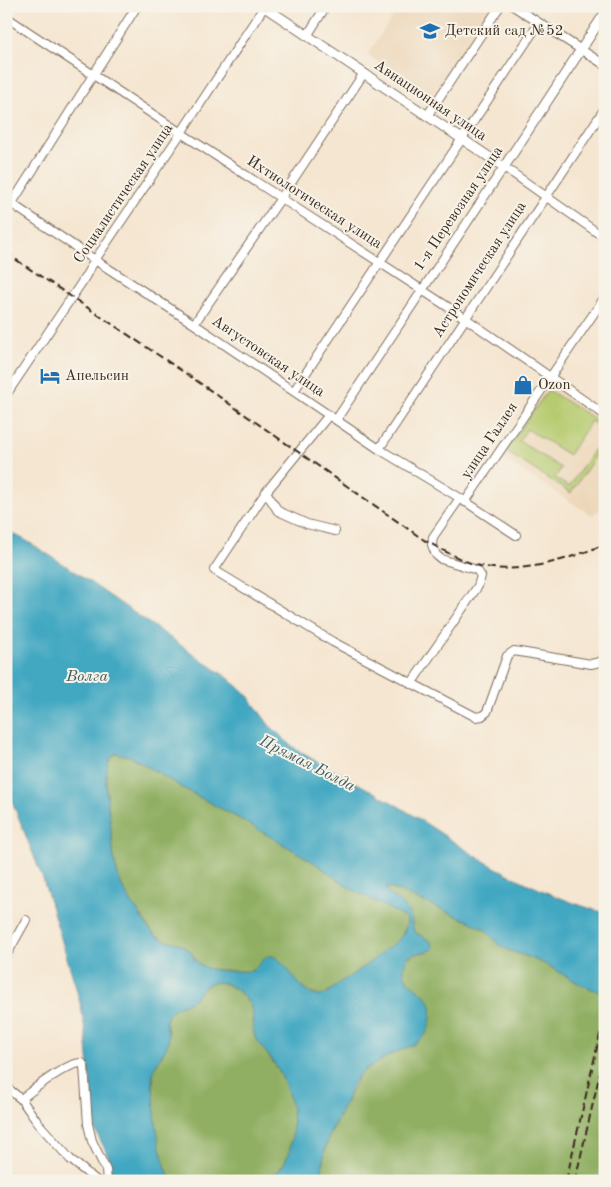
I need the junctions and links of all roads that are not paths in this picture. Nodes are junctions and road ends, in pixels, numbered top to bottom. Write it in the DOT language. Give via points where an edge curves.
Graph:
graph roads {
  1 [pos="137,6"];
  2 [pos="263,6"];
  3 [pos="326,6"];
  4 [pos="500,6"];
  5 [pos="514,7"];
  6 [pos="605,14"];
  7 [pos="6,17"];
  8 [pos="539,23"];
  9 [pos="307,36"];
  10 [pos="580,50"];
  11 [pos="605,65"];
  12 [pos="364,73"];
  13 [pos="93,75"];
  14 [pos="605,108"];
  15 [pos="427,116"];
  16 [pos="182,133"];
  17 [pos="462,139"];
  18 [pos="504,167"];
  19 [pos="545,196"];
  20 [pos="281,198"];
  21 [pos="9,201"];
  22 [pos="605,238"];
  23 [pos="95,260"];
  24 [pos="380,262"];
  25 [pos="422,290"];
  26 [pos="605,297"];
  27 [pos="465,318"];
  28 [pos="194,324"];
  29 [pos="550,378"];
  30 [pos="294,391"];
  31 [pos="6,395"];
  32 [pos="605,415"];
  33 [pos="333,418"];
  34 [pos="379,449"];
  35 [pos="266,492"];
  36 [pos="463,500"];
  37 [pos="335,531"];
  38 [pos="516,535"];
  39 [pos="605,658"];
  40 [pos="411,684"];
  41 [pos="26,920"];
  42 [pos="6,956"];
  43 [pos="6,1087"];
  44 [pos="20,1099"];
  45 [pos="6,1174"];
  46 [pos="13,1181"];
  47 [pos="97,1181"];
  48 [pos="107,1181"];
  1 -- 13 [label="street"];
  2 -- 9 [label="main road, Авиационная улица"];
  2 -- 16 [label="street, Социалистическая улица"];
  3 -- 9 [label="street"];
  4 -- 15 [label="street"];
  5 -- 8 [label="street"];
  6 -- 10 [label="main road, 1-я Перевозная улица"];
  7 -- 13 [label="street, Ихтиологическая улица"];
  8 -- 10 [label="street"];
  8 -- 17 [label="street"];
  9 -- 12 [label="main road, Авиационная улица"];
  10 -- 11 [label="street"];
  10 -- 18 [label="main road, 1-я Перевозная улица"];
  12 -- 15 [label="main road, Авиационная улица"];
  12 -- 20 [label="street"];
  13 -- 16 [label="street, Ихтиологическая улица"];
  13 -- 21 [label="street"];
  14 -- 19 [label="street, Астрономическая улица"];
  15 -- 17 [label="main road, Авиационная улица"];
  16 -- 20 [label="street, Ихтиологическая улица"];
  16 -- 23 [label="street, Социалистическая улица"];
  17 -- 18 [label="main road, Авиационная улица"];
  17 -- 24 [label="street"];
  18 -- 19 [label="street, Авиационная улица"];
  18 -- 25 [label="street, 1-я Перевозная улица"];
  19 -- 22 [label="street, Авиационная улица"];
  19 -- 27 [label="street, Астрономическая улица"];
  20 -- 24 [label="street, Ихтиологическая улица"];
  20 -- 28 [label="street"];
  21 -- 23 [label="street, Августовская улица"];
  23 -- 28 [label="street, Августовская улица"];
  23 -- 31 [label="street, Социалистическая улица"];
  24 -- 25 [label="street, Ихтиологическая улица"];
  24 -- 30 [label="street"];
  25 -- 27 [label="street, Ихтиологическая улица"];
  25 -- 33 [label="street, 1-я Перевозная улица"];
  26 -- 29 [label="street, улица Галлея"];
  27 -- 29 [label="street, Ихтиологическая улица"];
  27 -- 34 [label="street, Астрономическая улица"];
  28 -- 30 [label="street, Августовская улица"];
  29 -- 32 [label="street, Ихтиологическая улица"];
  29 -- 36 [label="street, улица Галлея"];
  30 -- 33 [label="street, Августовская улица"];
  33 -- 34 [label="street, Августовская улица"];
  33 -- 35 [label="street, 1-я Перевозная улица"];
  34 -- 36 [label="street, Августовская улица"];
  35 -- 37 [label="street" via="278,512"];
  35 -- 40 [label="street, 1-я Перевозная улица" via="214,570 333,642"];
  36 -- 38 [label="street, Августовская улица"];
  36 -- 40 [label="street, улица Галлея" via="432,537 432,545 441,560 477,570 481,576 478,586"];
  39 -- 40 [label="street" via="591,664 514,651 507,656 487,712 476,717"];
  41 -- 42 [label="street"];
  43 -- 44 [label="street"];
  44 -- 47 [label="street" via="70,1159"];
  44 -- 48 [label="street" via="52,1076 82,1063 88,1124 106,1170"];
  45 -- 46 [label="street"];
}
